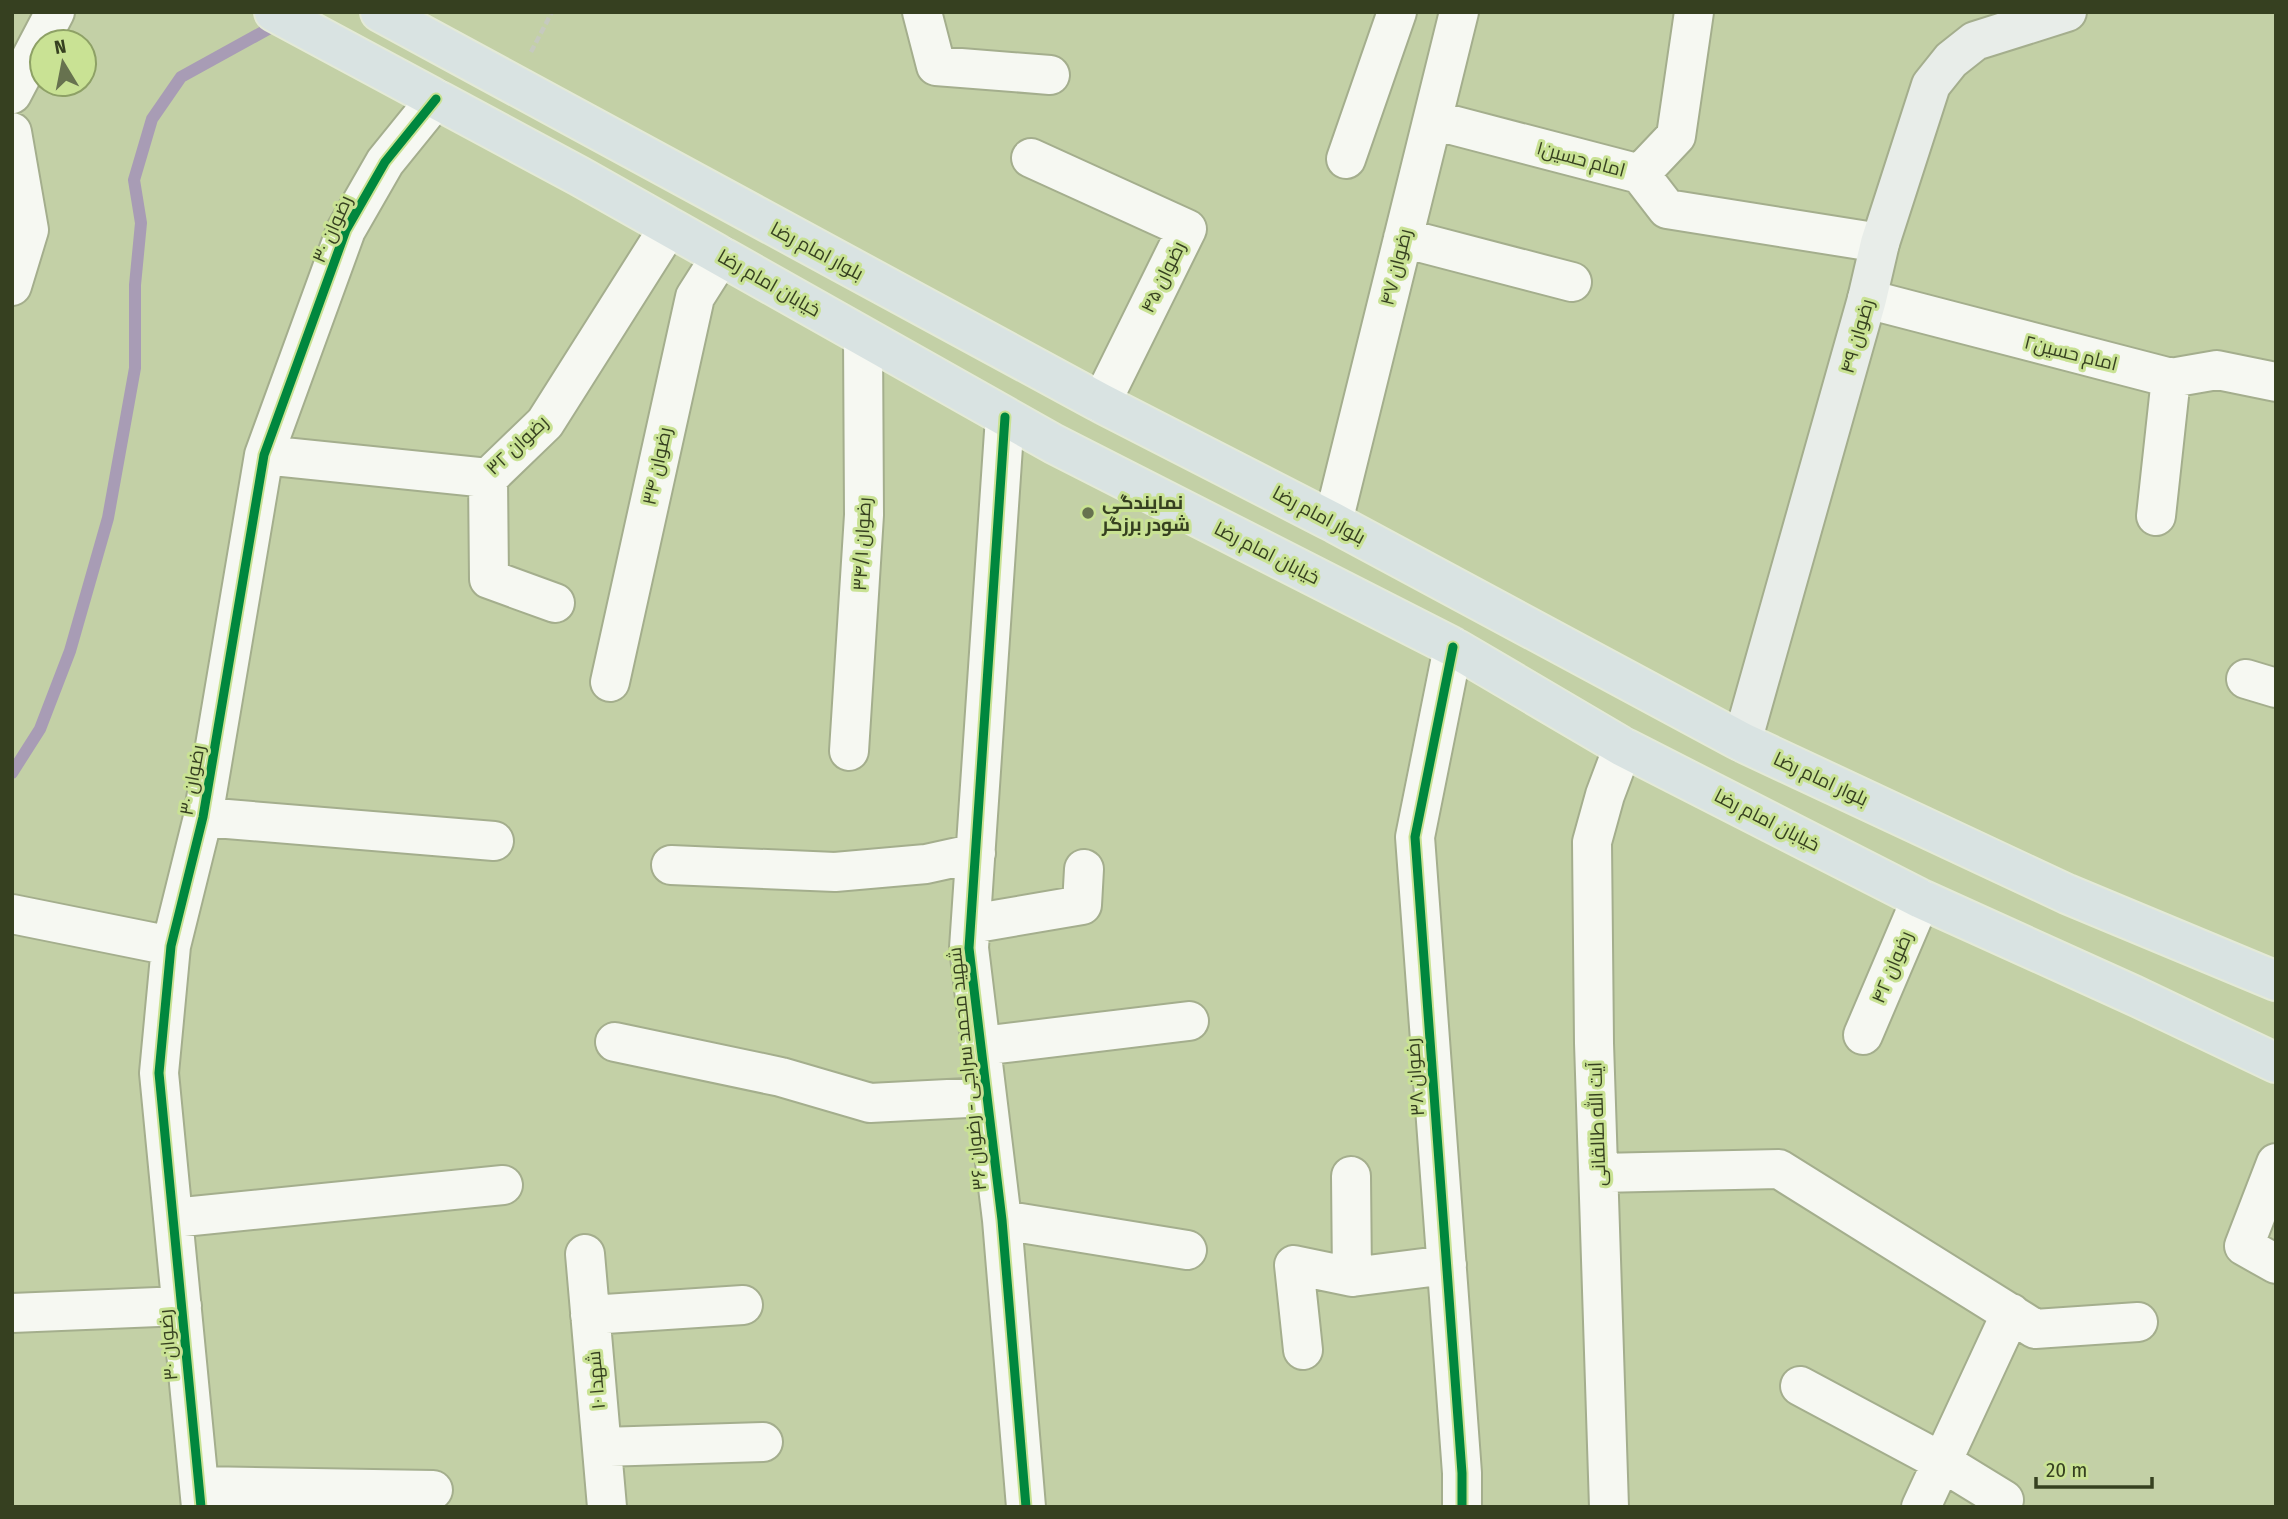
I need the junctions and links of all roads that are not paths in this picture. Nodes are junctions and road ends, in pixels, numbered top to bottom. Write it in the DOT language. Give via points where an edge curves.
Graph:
graph roads {
  1 [pos="55,12"];
  2 [pos="274,12"];
  3 [pos="380,12"];
  4 [pos="922,12"];
  5 [pos="1397,12"];
  6 [pos="1459,12"];
  7 [pos="1694,12"];
  8 [pos="2066,12"];
  9 [pos="1050,75"];
  10 [pos="12,94"];
  11 [pos="436,99"];
  12 [pos="1433,120"];
  13 [pos="12,132"];
  14 [pos="1031,158"];
  15 [pos="1346,159"];
  16 [pos="1640,174"];
  17 [pos="669,227"];
  18 [pos="1403,238"];
  19 [pos="1881,243"];
  20 [pos="721,256"];
  21 [pos="1572,282"];
  22 [pos="12,286"];
  23 [pos="1867,299"];
  24 [pos="863,337"];
  25 [pos="2171,378"];
  26 [pos="2276,382"];
  27 [pos="1101,403"];
  28 [pos="1005,417"];
  29 [pos="264,455"];
  30 [pos="488,478"];
  31 [pos="2156,516"];
  32 [pos="1333,522"];
  33 [pos="555,603"];
  34 [pos="1452,647"];
  35 [pos="610,682"];
  36 [pos="1742,742"];
  37 [pos="1623,747"];
  38 [pos="849,751"];
  39 [pos="204,817"];
  40 [pos="494,841"];
  41 [pos="976,853"];
  42 [pos="671,865"];
  43 [pos="1084,869"];
  44 [pos="1922,899"];
  45 [pos="12,914"];
  46 [pos="971,923"];
  47 [pos="171,946"];
  48 [pos="2276,981"];
  49 [pos="1189,1021"];
  50 [pos="1863,1035"];
  51 [pos="615,1042"];
  52 [pos="981,1046"];
  53 [pos="2276,1063"];
  54 [pos="987,1097"];
  55 [pos="2276,1163"];
  56 [pos="1599,1172"];
  57 [pos="1351,1176"];
  58 [pos="503,1185"];
  59 [pos="173,1218"];
  60 [pos="1002,1220"];
  61 [pos="1187,1250"];
  62 [pos="585,1254"];
  63 [pos="2276,1264"];
  64 [pos="1447,1265"];
  65 [pos="1352,1277"];
  66 [pos="743,1305"];
  67 [pos="181,1306"];
  68 [pos="12,1312"];
  69 [pos="2011,1313"];
  70 [pos="590,1315"];
  71 [pos="2138,1322"];
  72 [pos="1303,1350"];
  73 [pos="1800,1385"];
  74 [pos="763,1442"];
  75 [pos="602,1447"];
  76 [pos="1942,1462"];
  77 [pos="433,1490"];
  78 [pos="200,1496"];
  79 [pos="2004,1500"];
  80 [pos="607,1507"];
  81 [pos="1027,1507"];
  82 [pos="1462,1507"];
  83 [pos="1609,1507"];
  84 [pos="1920,1507"];
  1 -- 10 [label="street"];
  2 -- 11 [label="main road, خیابان امام رضا"];
  3 -- 27 [label="main road, بلوار امام رضا"];
  4 -- 9 [label="street" via="936,66"];
  5 -- 15 [label="street"];
  6 -- 12 [label="street, رضوان ۴۷"];
  7 -- 16 [label="street" via="1676,136"];
  8 -- 19 [label="street, رضوان ۴۹" via="1975,41 1951,60 1931,85"];
  11 -- 17 [label="main road, خیابان امام رضا"];
  11 -- 29 [label="street, رضوان ۳۰" via="385,162 346,230"];
  12 -- 16 [label="street, امام حسین۱"];
  12 -- 18 [label="street, رضوان ۴۷"];
  13 -- 22 [label="street" via="29,230"];
  14 -- 27 [label="street, رضوان ۴۵" via="1187,229"];
  16 -- 19 [label="street, امام حسین۱" via="1667,209"];
  17 -- 20 [label="main road, خیابان امام رضا"];
  17 -- 30 [label="street, رضوان ۳۲" via="545,423"];
  18 -- 21 [label="street"];
  18 -- 32 [label="street, رضوان ۴۷"];
  19 -- 23 [label="street, رضوان ۴۹"];
  20 -- 24 [label="main road, خیابان امام رضا"];
  20 -- 35 [label="street, رضوان ۳۴" via="695,297"];
  23 -- 25 [label="street, امام حسین۲"];
  23 -- 36 [label="street, رضوان ۴۹"];
  24 -- 28 [label="main road, خیابان امام رضا"];
  24 -- 38 [label="street, رضوان ۳۴/۱" via="864,515"];
  25 -- 26 [label="street, امام حسین۲" via="2217,370"];
  25 -- 31 [label="street"];
  27 -- 32 [label="main road, بلوار امام رضا"];
  28 -- 34 [label="main road, خیابان امام رضا"];
  28 -- 41 [label="street, شهید محمد سراجی - رضوان ۳۶"];
  29 -- 30 [label="street, رضوان ۳۲"];
  29 -- 39 [label="street, رضوان ۳۰"];
  30 -- 33 [label="street" via="489,579"];
  32 -- 36 [label="main road, بلوار امام رضا"];
  34 -- 37 [label="main road, خیابان امام رضا"];
  34 -- 64 [label="street, رضوان ۳۸" via="1415,837"];
  36 -- 48 [label="main road, بلوار امام رضا" via="2067,894"];
  37 -- 44 [label="main road, خیابان امام رضا"];
  37 -- 56 [label="street, آیت الله طالقانی" via="1592,842"];
  39 -- 40 [label="street"];
  39 -- 47 [label="street, رضوان ۳۰"];
  41 -- 42 [label="street" via="926,864 835,872"];
  41 -- 46 [label="street, شهید محمد سراجی - رضوان ۳۶"];
  43 -- 46 [label="street" via="1082,905"];
  44 -- 50 [label="street, رضوان ۴۲"];
  44 -- 53 [label="main road, خیابان امام رضا"];
  45 -- 47 [label="street"];
  46 -- 52 [label="street, شهید محمد سراجی - رضوان ۳۶" via="969,948"];
  47 -- 59 [label="street, رضوان ۳۰" via="159,1073"];
  49 -- 52 [label="street"];
  51 -- 54 [label="street" via="781,1077 870,1103"];
  52 -- 54 [label="street, شهید محمد سراجی - رضوان ۳۶"];
  54 -- 60 [label="street, شهید محمد سراجی - رضوان ۳۶"];
  55 -- 63 [label="street" via="2244,1246"];
  56 -- 69 [label="street" via="1779,1169"];
  56 -- 83 [label="street, آیت الله طالقانی"];
  57 -- 65 [label="street"];
  58 -- 59 [label="street"];
  59 -- 67 [label="street, رضوان ۳۰"];
  60 -- 61 [label="street"];
  60 -- 81 [label="street, شهید محمد سراجی - رضوان ۳۶"];
  62 -- 70 [label="street, شهدا ۱۰"];
  64 -- 65 [label="street"];
  64 -- 82 [label="street, رضوان ۳۸"];
  65 -- 72 [label="street" via="1294,1265"];
  66 -- 70 [label="street"];
  67 -- 68 [label="street"];
  67 -- 78 [label="street, رضوان ۳۰"];
  69 -- 71 [label="street" via="2035,1329"];
  69 -- 76 [label="street"];
  70 -- 75 [label="street, شهدا ۱۰"];
  73 -- 76 [label="street"];
  74 -- 75 [label="street"];
  75 -- 80 [label="street, شهدا ۱۰"];
  76 -- 79 [label="street"];
  76 -- 84 [label="street"];
  77 -- 78 [label="street"];
}
